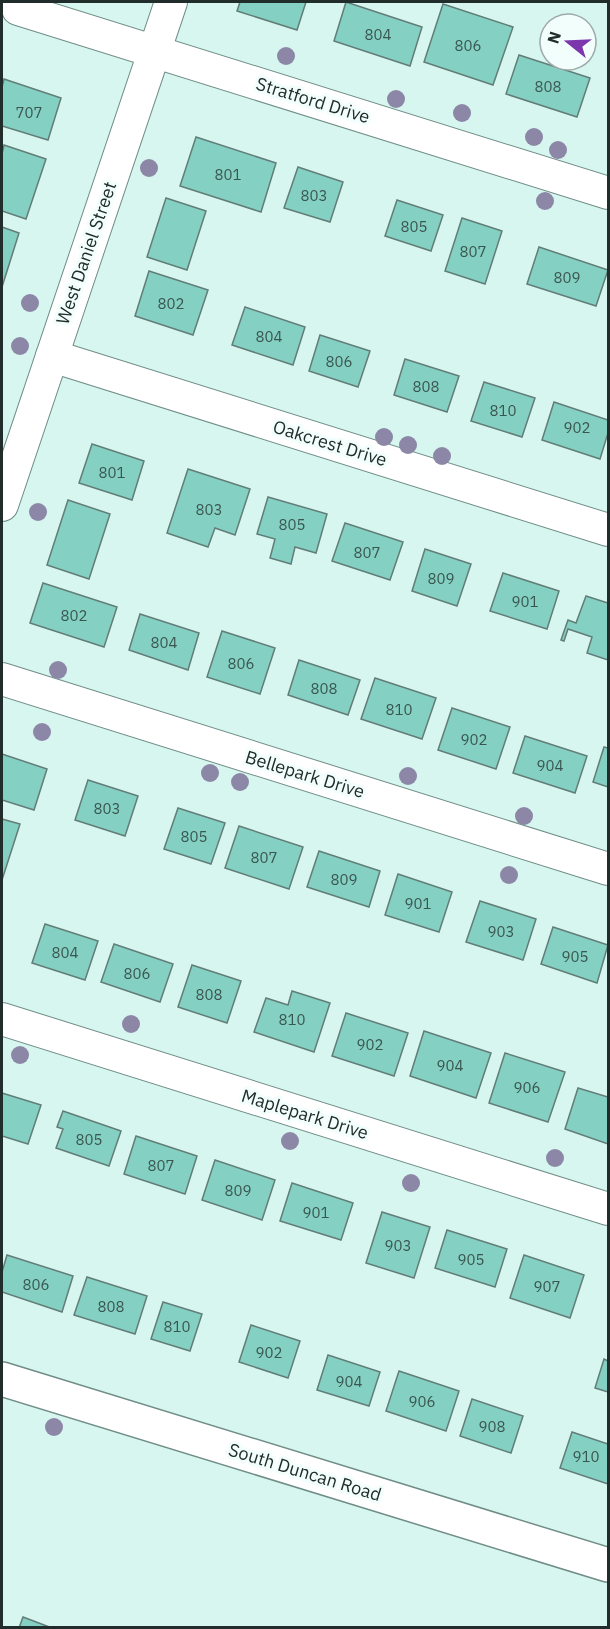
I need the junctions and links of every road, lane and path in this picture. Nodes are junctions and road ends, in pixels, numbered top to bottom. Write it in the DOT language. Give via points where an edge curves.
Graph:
graph roads {
  1 [pos="171,2"];
  2 [pos="18,9"];
  3 [pos="154,51"];
  4 [pos="609,193"];
  5 [pos="52,356"];
  6 [pos="2,505"];
  7 [pos="609,530"];
  8 [pos="2,679"];
  9 [pos="609,869"];
  10 [pos="2,1019"];
  11 [pos="609,1209"];
  12 [pos="2,1379"];
  13 [pos="609,1565"];
  1 -- 3 [label="street, West Daniel Street"];
  2 -- 3 [label="street, Stratford Drive"];
  3 -- 4 [label="street, Stratford Drive"];
  3 -- 5 [label="street, West Daniel Street"];
  5 -- 6 [label="street, West Daniel Street"];
  5 -- 7 [label="street, Oakcrest Drive"];
  8 -- 9 [label="street, Bellepark Drive"];
  10 -- 11 [label="street, Maplepark Drive"];
  12 -- 13 [label="main road, South Duncan Road"];
}
